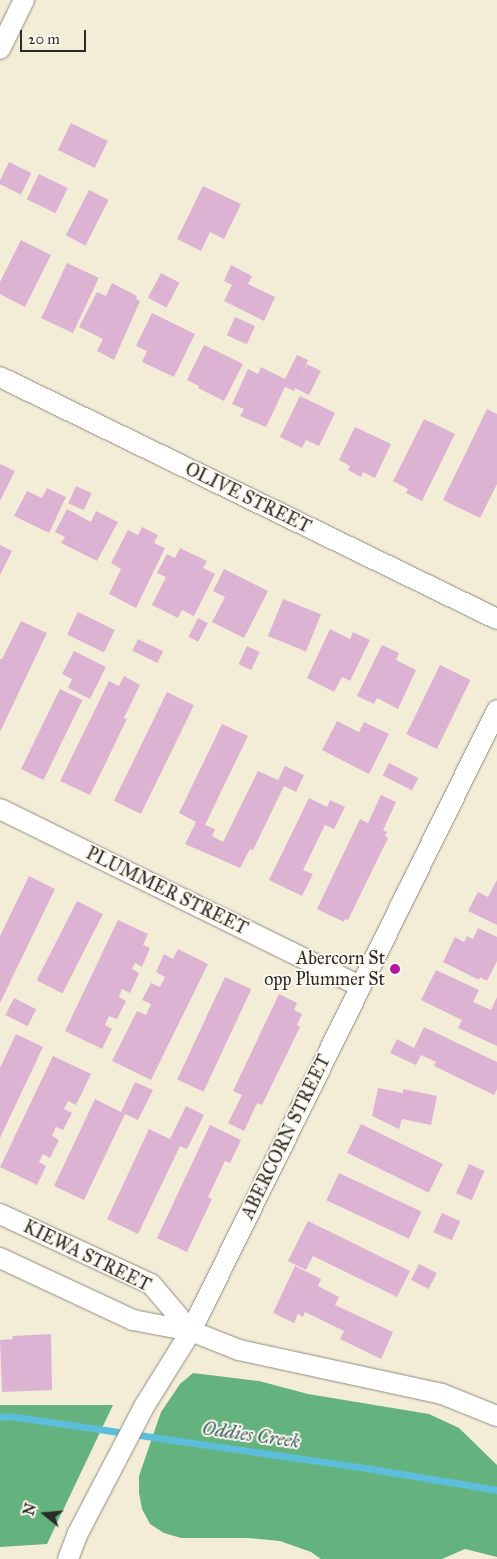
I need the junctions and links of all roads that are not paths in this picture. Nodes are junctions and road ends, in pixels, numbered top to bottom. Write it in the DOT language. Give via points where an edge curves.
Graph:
graph roads {
  1 [pos="24,0"];
  2 [pos="0,49"];
  3 [pos="0,377"];
  4 [pos="497,619"];
  5 [pos="497,710"];
  6 [pos="0,809"];
  7 [pos="360,986"];
  8 [pos="0,1214"];
  9 [pos="0,1258"];
  10 [pos="191,1331"];
  11 [pos="497,1416"];
  12 [pos="68,1559"];
  1 -- 2 [label="street"];
  3 -- 4 [label="street, OLIVE STREET"];
  5 -- 7 [label="street, ABERCORN STREET"];
  6 -- 7 [label="street, PLUMMER STREET"];
  7 -- 10 [label="street, ABERCORN STREET"];
  8 -- 10 [label="street, KIEWA STREET" via="151,1284"];
  9 -- 10 [label="street, KIEWA STREET" via="133,1320"];
  10 -- 11 [label="street" via="239,1350 442,1394"];
  10 -- 12 [label="street, ABERCORN STREET" via="145,1405 77,1535"];
}
